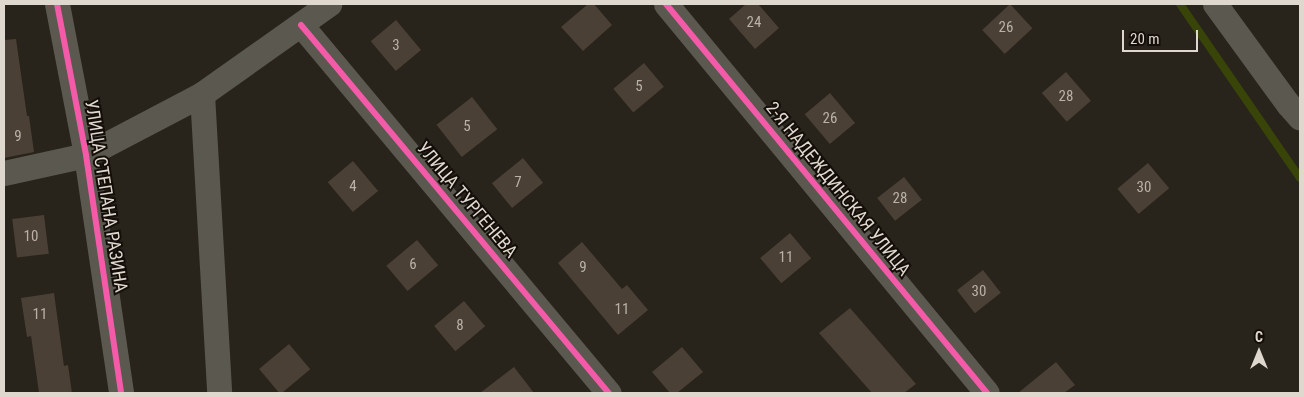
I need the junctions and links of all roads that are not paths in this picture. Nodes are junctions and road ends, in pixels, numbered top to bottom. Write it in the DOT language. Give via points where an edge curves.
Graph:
graph roads {
  1 [pos="57,4"];
  2 [pos="329,4"];
  3 [pos="666,4"];
  4 [pos="1215,4"];
  5 [pos="301,25"];
  6 [pos="202,94"];
  7 [pos="1300,118"];
  8 [pos="86,155"];
  9 [pos="4,173"];
  10 [pos="120,393"];
  11 [pos="220,393"];
  12 [pos="609,393"];
  13 [pos="987,393"];
  1 -- 8 [label="street, УЛИЦА СТЕПАНА РАЗИНА"];
  2 -- 5 [label="street"];
  3 -- 13 [label="street, 2-Я НАДЕЖДИНСКАЯ УЛИЦА"];
  4 -- 7 [label="street"];
  5 -- 6 [label="street"];
  5 -- 12 [label="street, УЛИЦА ТУРГЕНЕВА"];
  6 -- 8 [label="street"];
  6 -- 11 [label="street"];
  8 -- 9 [label="street"];
  8 -- 10 [label="street, УЛИЦА СТЕПАНА РАЗИНА"];
}
